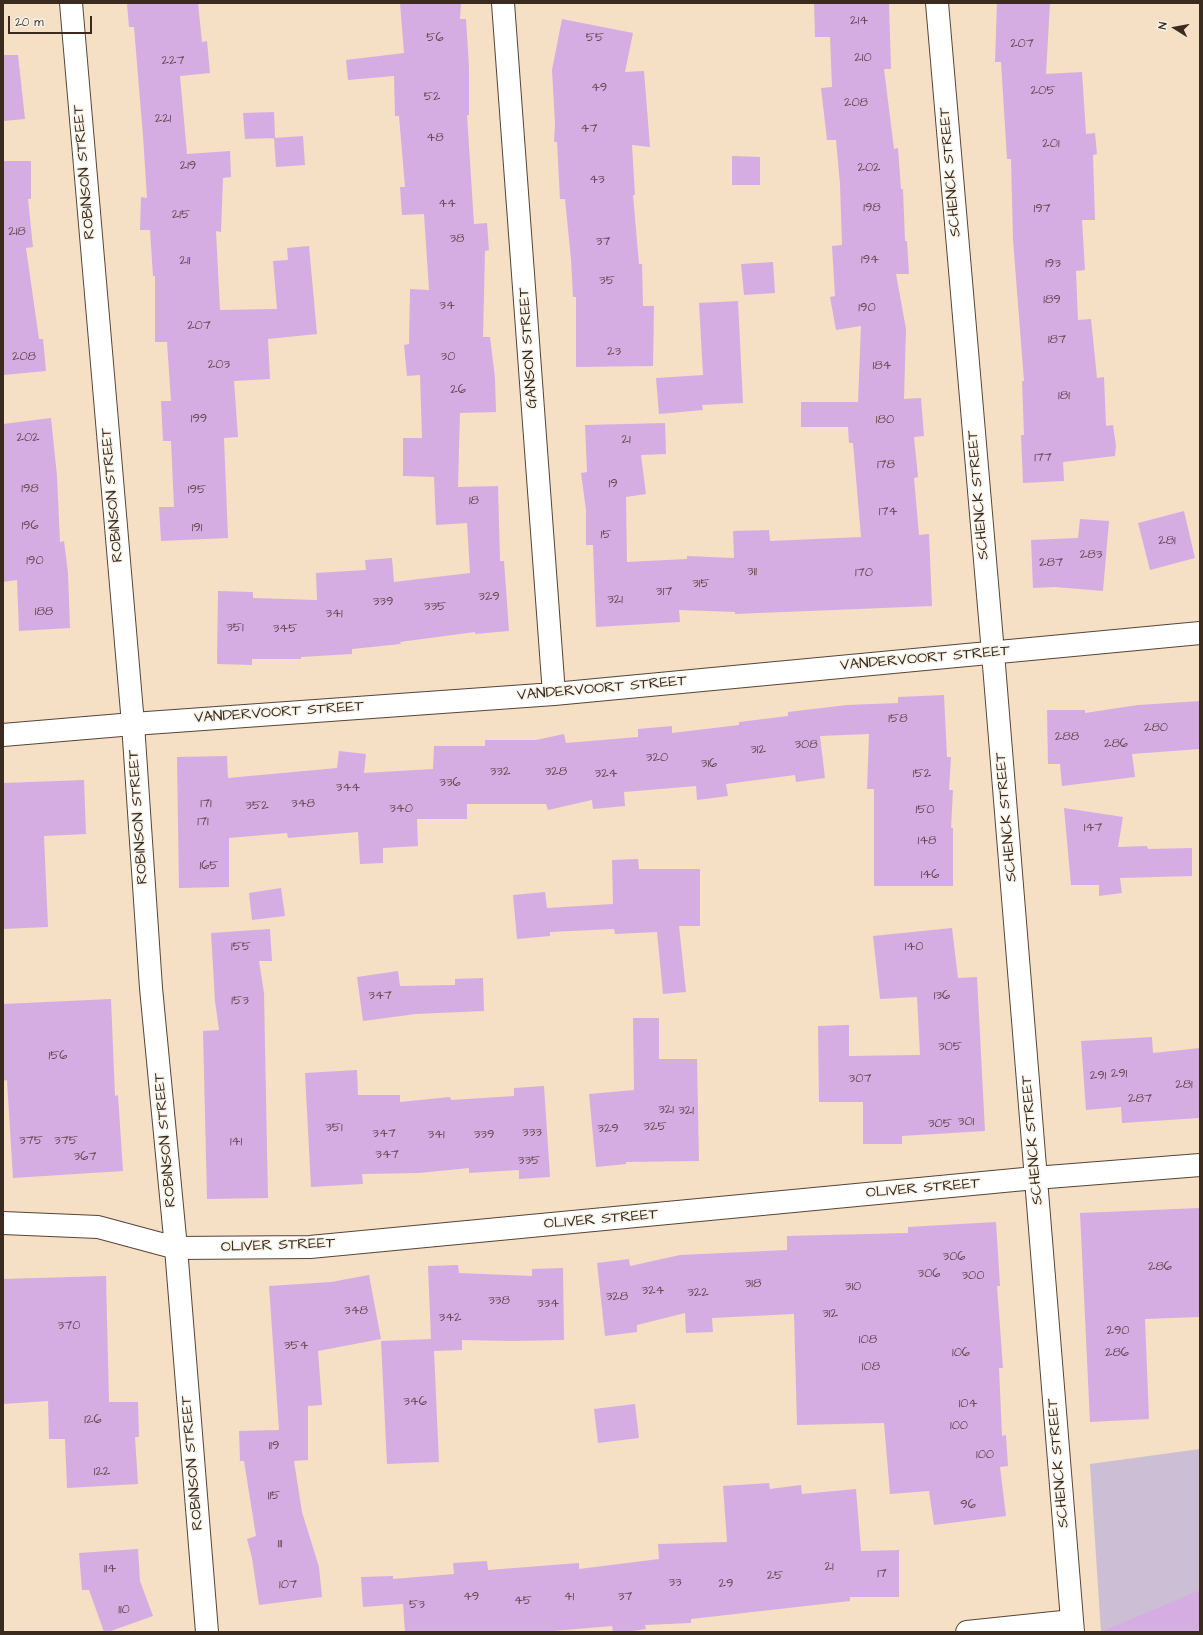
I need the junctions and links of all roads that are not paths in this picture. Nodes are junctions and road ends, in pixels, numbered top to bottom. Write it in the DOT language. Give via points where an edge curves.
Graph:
graph roads {
  1 [pos="71,3"];
  2 [pos="503,3"];
  3 [pos="936,3"];
  4 [pos="1200,633"];
  5 [pos="993,653"];
  6 [pos="554,694"];
  7 [pos="133,724"];
  8 [pos="3,735"];
  9 [pos="1200,1165"];
  10 [pos="1035,1178"];
  11 [pos="3,1223"];
  12 [pos="176,1248"];
  13 [pos="1073,1627"];
  14 [pos="207,1632"];
  15 [pos="967,1632"];
  1 -- 7 [label="street, ROBINSON STREET"];
  2 -- 6 [label="street, GANSON STREET"];
  3 -- 5 [label="street, SCHENCK STREET"];
  4 -- 5 [label="street, VANDERVOORT STREET"];
  5 -- 6 [label="street, VANDERVOORT STREET"];
  5 -- 10 [label="street, SCHENCK STREET"];
  6 -- 7 [label="street, VANDERVOORT STREET"];
  7 -- 8 [label="street, VANDERVOORT STREET"];
  7 -- 12 [label="street, ROBINSON STREET" via="151,988"];
  9 -- 10 [label="street, OLIVER STREET"];
  10 -- 12 [label="street, OLIVER STREET" via="310,1247"];
  10 -- 13 [label="street, SCHENCK STREET"];
  11 -- 12 [label="street, OLIVER STREET" via="98,1227"];
  12 -- 14 [label="street, ROBINSON STREET"];
  13 -- 15 [label="street"];
}
